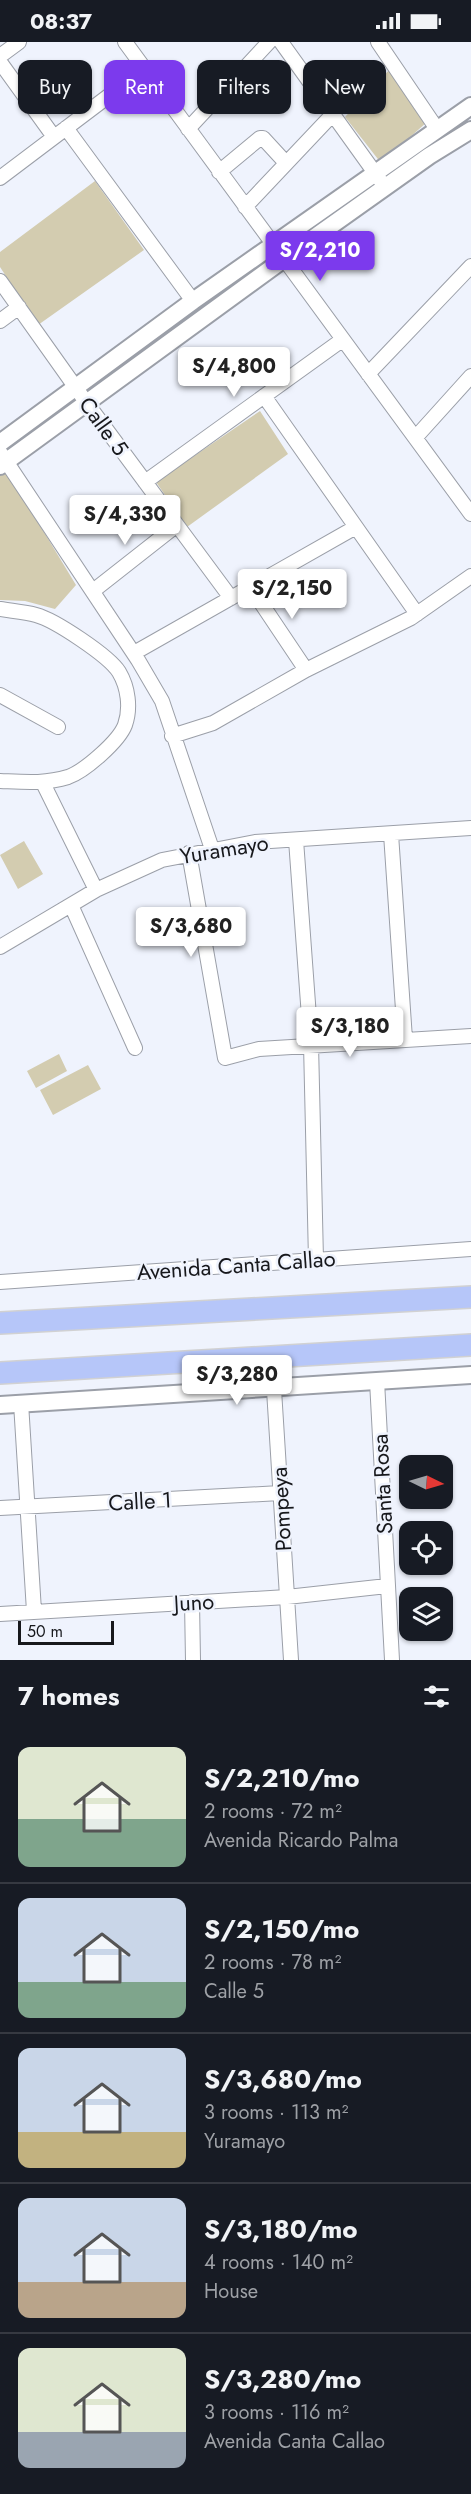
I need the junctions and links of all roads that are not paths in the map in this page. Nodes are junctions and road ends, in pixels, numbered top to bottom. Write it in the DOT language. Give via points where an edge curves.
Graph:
graph roads {
  1 [pos="125,42"];
  2 [pos="269,42"];
  3 [pos="282,42"];
  4 [pos="378,42"];
  5 [pos="137,60"];
  6 [pos="0,62"];
  7 [pos="303,72"];
  8 [pos="104,100"];
  9 [pos="471,106"];
  10 [pos="177,114"];
  11 [pos="333,114"];
  12 [pos="66,128"];
  13 [pos="188,129"];
  14 [pos="437,129"];
  15 [pos="471,130"];
  16 [pos="54,137"];
  17 [pos="286,163"];
  18 [pos="219,172"];
  19 [pos="375,174"];
  20 [pos="0,178"];
  21 [pos="385,188"];
  22 [pos="245,207"];
  23 [pos="273,245"];
  24 [pos="284,259"];
  25 [pos="471,266"];
  26 [pos="0,281"];
  27 [pos="193,301"];
  28 [pos="19,307"];
  29 [pos="0,321"];
  30 [pos="342,340"];
  31 [pos="368,374"];
  32 [pos="471,376"];
  33 [pos="76,388"];
  34 [pos="264,396"];
  35 [pos="86,402"];
  36 [pos="416,436"];
  37 [pos="0,443"];
  38 [pos="2,459"];
  39 [pos="145,483"];
  40 [pos="469,508"];
  41 [pos="177,525"];
  42 [pos="356,527"];
  43 [pos="471,576"];
  44 [pos="251,588"];
  45 [pos="93,591"];
  46 [pos="231,598"];
  47 [pos="0,609"];
  48 [pos="417,614"];
  49 [pos="134,653"];
  50 [pos="306,670"];
  51 [pos="0,695"];
  52 [pos="58,727"];
  53 [pos="172,736"];
  54 [pos="0,781"];
  55 [pos="43,783"];
  56 [pos="471,828"];
  57 [pos="391,834"];
  58 [pos="296,840"];
  59 [pos="212,849"];
  60 [pos="189,853"];
  61 [pos="96,890"];
  62 [pos="71,905"];
  63 [pos="0,947"];
  64 [pos="471,1036"];
  65 [pos="405,1039"];
  66 [pos="311,1044"];
  67 [pos="135,1048"];
  68 [pos="471,1249"];
  69 [pos="316,1260"];
  70 [pos="0,1281"];
  71 [pos="471,1297"];
  72 [pos="0,1323"];
  73 [pos="471,1345"];
  74 [pos="272,1358"];
  75 [pos="0,1374"];
  76 [pos="471,1375"];
  77 [pos="377,1381"];
  78 [pos="274,1386"];
  79 [pos="21,1404"];
  80 [pos="0,1405"];
  81 [pos="280,1493"];
  82 [pos="29,1506"];
  83 [pos="0,1508"];
  84 [pos="387,1586"];
  85 [pos="287,1597"];
  86 [pos="192,1602"];
  87 [pos="34,1611"];
  88 [pos="0,1614"];
  89 [pos="193,1660"];
  90 [pos="291,1660"];
  91 [pos="392,1660"];
  1 -- 5 [label="street"];
  2 -- 13 [label="street"];
  3 -- 7 [label="street"];
  4 -- 14 [label="street"];
  6 -- 16 [label="street"];
  8 -- 12 [label="street"];
  9 -- 14 [label="street"];
  10 -- 13 [label="street"];
  11 -- 17 [label="street"];
  11 -- 19 [label="street"];
  12 -- 16 [label="street"];
  12 -- 27 [label="street"];
  13 -- 18 [label="street"];
  14 -- 19 [label="street"];
  15 -- 21 [label="street"];
  16 -- 20 [label="street"];
  17 -- 18 [label="street" via="260,138"];
  17 -- 22 [label="street"];
  18 -- 22 [label="street"];
  19 -- 21 [label="street"];
  19 -- 23 [label="street"];
  21 -- 24 [label="street"];
  22 -- 23 [label="street"];
  23 -- 24 [label="street"];
  23 -- 27 [label="street"];
  24 -- 30 [label="street"];
  24 -- 35 [label="street"];
  25 -- 31 [label="street"];
  26 -- 28 [label="street, Calle 5"];
  27 -- 33 [label="street"];
  28 -- 29 [label="street"];
  28 -- 33 [label="street, Calle 5"];
  30 -- 31 [label="street"];
  30 -- 34 [label="street"];
  31 -- 36 [label="street"];
  32 -- 36 [label="street"];
  33 -- 35 [label="street, Calle 5"];
  33 -- 37 [label="street"];
  34 -- 39 [label="street"];
  34 -- 42 [label="street"];
  35 -- 38 [label="street"];
  35 -- 39 [label="street, Calle 5"];
  36 -- 40 [label="street"];
  38 -- 45 [label="street"];
  39 -- 41 [label="street, Calle 5"];
  41 -- 45 [label="street"];
  41 -- 46 [label="street, Calle 5"];
  42 -- 44 [label="street"];
  42 -- 48 [label="street"];
  43 -- 48 [label="street"];
  44 -- 46 [label="street"];
  44 -- 50 [label="street"];
  45 -- 49 [label="street"];
  46 -- 49 [label="street"];
  47 -- 55 [label="street" via="38,615 66,630 112,663 129,700 125,726 103,753 69,776"];
  48 -- 50 [label="street"];
  49 -- 53 [label="street" via="162,701"];
  50 -- 53 [label="street" via="213,723"];
  51 -- 52 [label="street"];
  53 -- 59 [label="street"];
  54 -- 55 [label="street"];
  55 -- 61 [label="street"];
  56 -- 57 [label="street, Yuramayo"];
  57 -- 58 [label="street, Yuramayo"];
  57 -- 65 [label="street"];
  58 -- 59 [label="street, Yuramayo"];
  58 -- 66 [label="street"];
  59 -- 60 [label="street, Yuramayo"];
  60 -- 61 [label="street, Yuramayo" via="162,860"];
  60 -- 66 [label="street" via="225,1058 259,1049"];
  61 -- 62 [label="street, Yuramayo"];
  62 -- 63 [label="street, Yuramayo"];
  62 -- 67 [label="street"];
  64 -- 65 [label="street"];
  65 -- 66 [label="street"];
  66 -- 69 [label="street"];
  68 -- 69 [label="street, Avenida Canta Callao"];
  69 -- 70 [label="street, Avenida Canta Callao"];
  71 -- 72 [label="main road, Avenida Canta Callao"];
  73 -- 74 [label="main road"];
  74 -- 75 [label="main road"];
  74 -- 78 [label="street, Pompeya"];
  76 -- 77 [label="street"];
  77 -- 78 [label="street"];
  77 -- 84 [label="street, Santa Rosa"];
  78 -- 79 [label="street"];
  78 -- 81 [label="street, Pompeya"];
  79 -- 80 [label="street"];
  79 -- 82 [label="street"];
  81 -- 82 [label="street, Calle 1"];
  81 -- 85 [label="street, Pompeya"];
  82 -- 83 [label="street, Calle 1"];
  82 -- 87 [label="street"];
  84 -- 85 [label="street, Juno"];
  84 -- 91 [label="street, Santa Rosa"];
  85 -- 86 [label="street, Juno"];
  85 -- 90 [label="street, Pompeya"];
  86 -- 87 [label="street, Juno"];
  86 -- 89 [label="street"];
  87 -- 88 [label="street, Juno"];
}
